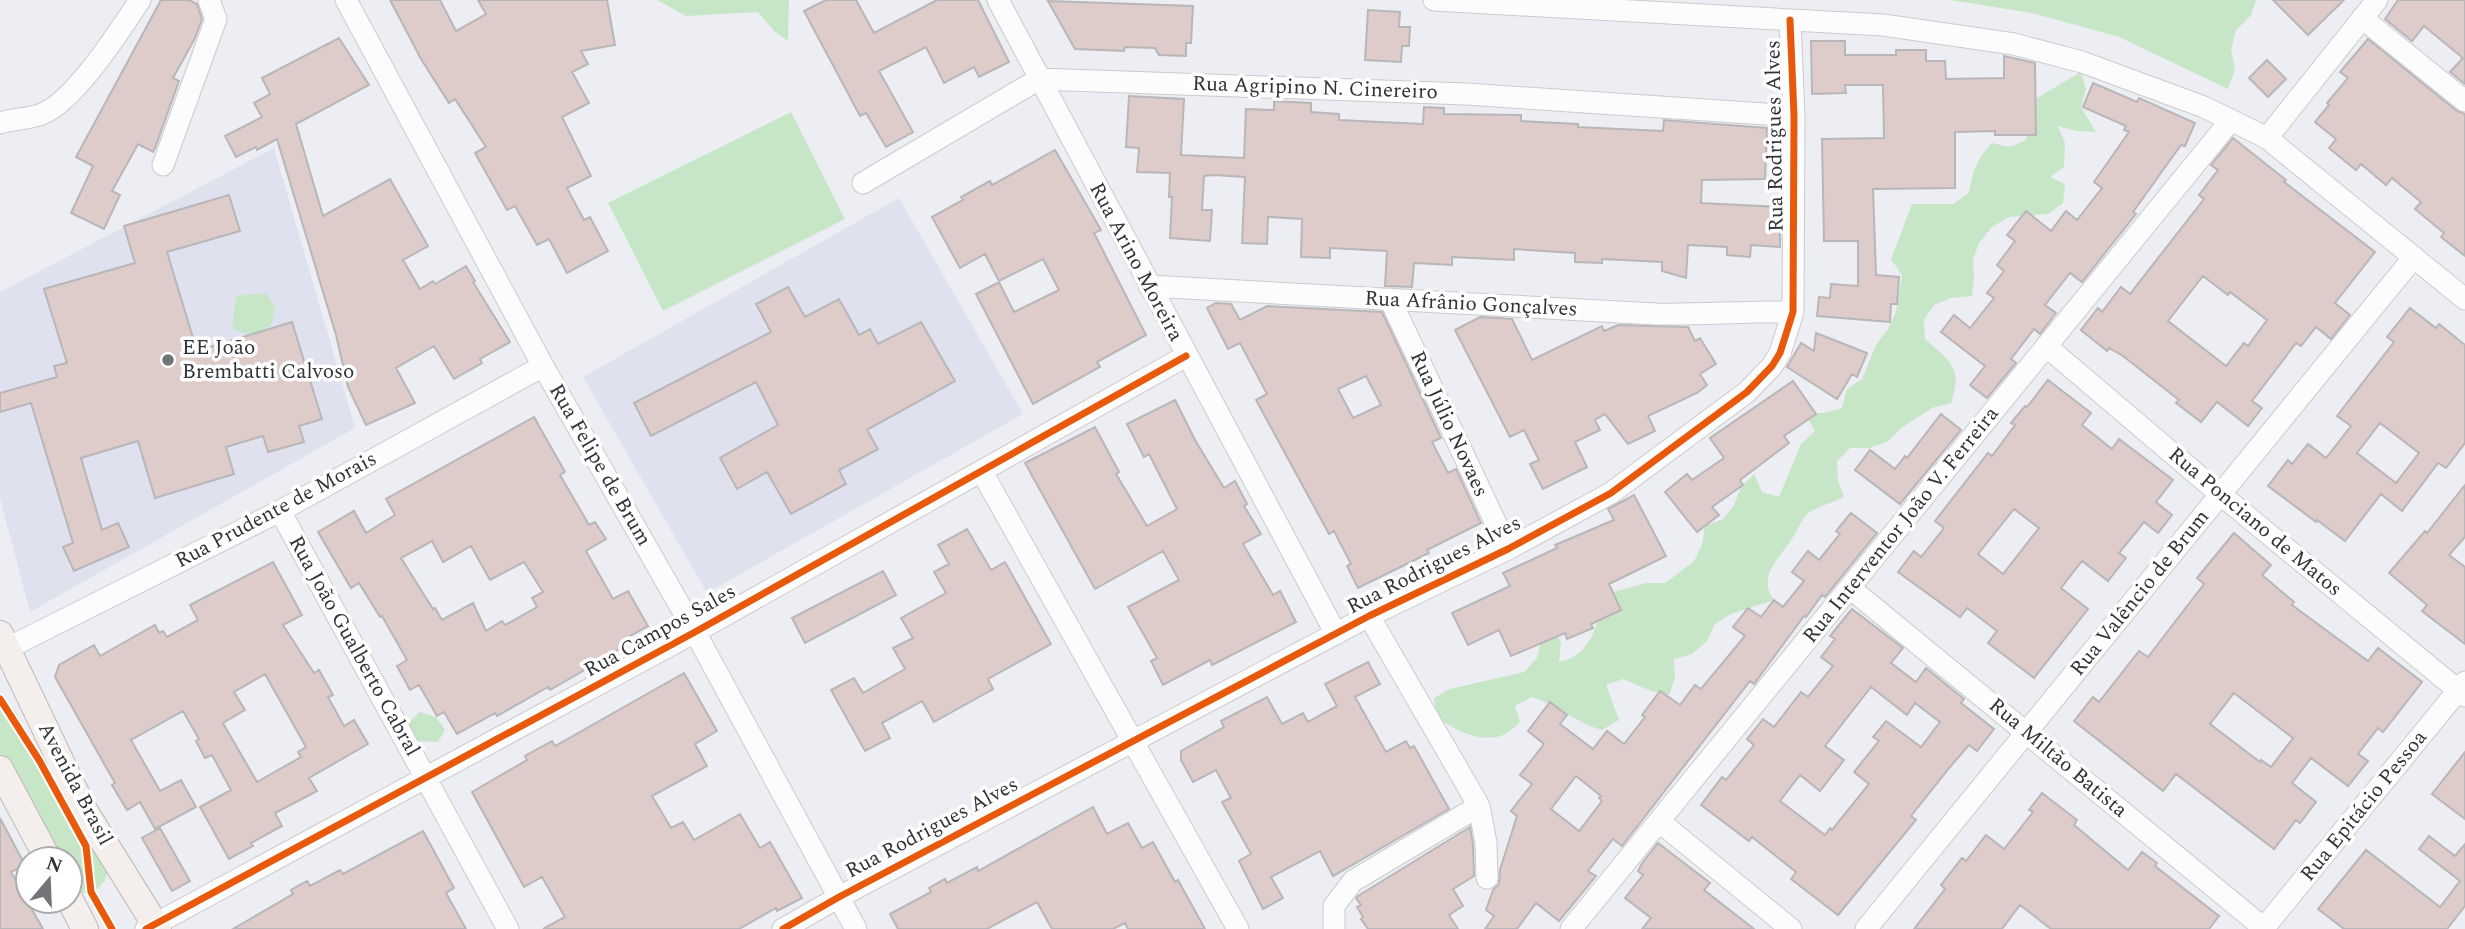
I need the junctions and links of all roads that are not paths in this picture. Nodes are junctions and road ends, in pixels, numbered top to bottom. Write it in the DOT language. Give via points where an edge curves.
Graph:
graph roads {
  1 [pos="140,0"];
  2 [pos="209,0"];
  3 [pos="346,0"];
  4 [pos="998,0"];
  5 [pos="1434,0"];
  6 [pos="2377,0"];
  7 [pos="2362,18"];
  8 [pos="1790,20"];
  9 [pos="1039,79"];
  10 [pos="2465,101"];
  11 [pos="1794,116"];
  12 [pos="2231,120"];
  13 [pos="0,123"];
  14 [pos="2267,138"];
  15 [pos="163,165"];
  16 [pos="863,183"];
  17 [pos="2414,257"];
  18 [pos="1149,286"];
  19 [pos="1390,299"];
  20 [pos="2465,299"];
  21 [pos="1793,312"];
  22 [pos="2046,346"];
  23 [pos="1186,356"];
  24 [pos="543,366"];
  25 [pos="982,472"];
  26 [pos="2220,494"];
  27 [pos="280,511"];
  28 [pos="1508,548"];
  29 [pos="1850,588"];
  30 [pos="1369,616"];
  31 [pos="695,632"];
  32 [pos="1336,634"];
  33 [pos="3,642"];
  34 [pos="2463,690"];
  35 [pos="2028,732"];
  36 [pos="1134,741"];
  37 [pos="0,769"];
  38 [pos="426,778"];
  39 [pos="1479,806"];
  40 [pos="1660,822"];
  41 [pos="41,845"];
  42 [pos="1487,878"];
  43 [pos="839,897"];
  44 [pos="153,927"];
  45 [pos="508,929"];
  46 [pos="783,929"];
  47 [pos="856,929"];
  48 [pos="1238,929"];
  49 [pos="1334,929"];
  50 [pos="1571,929"];
  51 [pos="1791,929"];
  52 [pos="1866,929"];
  53 [pos="2264,929"];
  1 -- 13 [label="street" via="65,99 42,114"];
  2 -- 15 [label="street" via="216,19"];
  3 -- 24 [label="street, Rua Felipe de Brum"];
  4 -- 9 [label="street, Rua Arino Moreira"];
  5 -- 8 [label="street"];
  6 -- 7 [label="street"];
  7 -- 10 [label="street"];
  7 -- 14 [label="street"];
  8 -- 11 [label="street, Rua Rodrigues Alves"];
  8 -- 12 [label="street" via="1883,25 2014,44 2134,80"];
  9 -- 11 [label="street, Rua Agripino N. Cinereiro" via="1466,94"];
  9 -- 16 [label="street"];
  9 -- 18 [label="street, Rua Arino Moreira"];
  11 -- 21 [label="street, Rua Rodrigues Alves"];
  12 -- 14 [label="street"];
  12 -- 22 [label="street, Rua Interventor João V. Ferreira"];
  14 -- 17 [label="street"];
  17 -- 20 [label="street"];
  17 -- 26 [label="street, Rua Valêncio de Brum"];
  18 -- 19 [label="street, Rua Afrânio Gonçalves"];
  18 -- 23 [label="street, Rua Arino Moreira"];
  19 -- 21 [label="street, Rua Afrânio Gonçalves" via="1656,314"];
  19 -- 28 [label="street, Rua Júlio Novaes"];
  21 -- 28 [label="street, Rua Rodrigues Alves" via="1780,353 1747,392 1611,493"];
  22 -- 26 [label="street, Rua Ponciano de Matos"];
  22 -- 29 [label="street, Rua Interventor João V. Ferreira"];
  23 -- 25 [label="street, Rua Campos Sales"];
  23 -- 32 [label="street, Rua Arino Moreira"];
  24 -- 27 [label="street, Rua Prudente de Morais"];
  24 -- 31 [label="street, Rua Felipe de Brum"];
  25 -- 31 [label="street, Rua Campos Sales"];
  25 -- 36 [label="street"];
  26 -- 34 [label="street, Rua Ponciano de Matos"];
  26 -- 35 [label="street, Rua Valêncio de Brum"];
  27 -- 33 [label="street, Rua Prudente de Morais"];
  27 -- 38 [label="street, Rua João Gualberto Cabral"];
  28 -- 30 [label="street, Rua Rodrigues Alves"];
  29 -- 35 [label="street, Rua Miltão Batista"];
  29 -- 40 [label="street, Rua Interventor João V. Ferreira"];
  30 -- 32 [label="street, Rua Rodrigues Alves"];
  30 -- 39 [label="street"];
  31 -- 38 [label="street, Rua Campos Sales"];
  31 -- 43 [label="street, Rua Felipe de Brum"];
  32 -- 36 [label="street, Rua Rodrigues Alves"];
  33 -- 44 [label="main road, Avenida Brasil" via="84,810"];
  34 -- 53 [label="street, Rua Epitácio Pessoa"];
  35 -- 52 [label="street, Rua Valêncio de Brum"];
  35 -- 53 [label="street, Rua Miltão Batista"];
  36 -- 43 [label="street, Rua Rodrigues Alves"];
  36 -- 48 [label="street"];
  37 -- 41 [label="main road"];
  38 -- 44 [label="street, Rua Campos Sales"];
  38 -- 45 [label="street, Rua João Gualberto Cabral"];
  39 -- 42 [label="street"];
  39 -- 49 [label="street" via="1353,881 1334,906"];
  40 -- 50 [label="street, Rua Interventor João V. Ferreira"];
  40 -- 51 [label="street"];
  43 -- 46 [label="street, Rua Rodrigues Alves"];
  43 -- 47 [label="street, Rua Felipe de Brum"];
}
